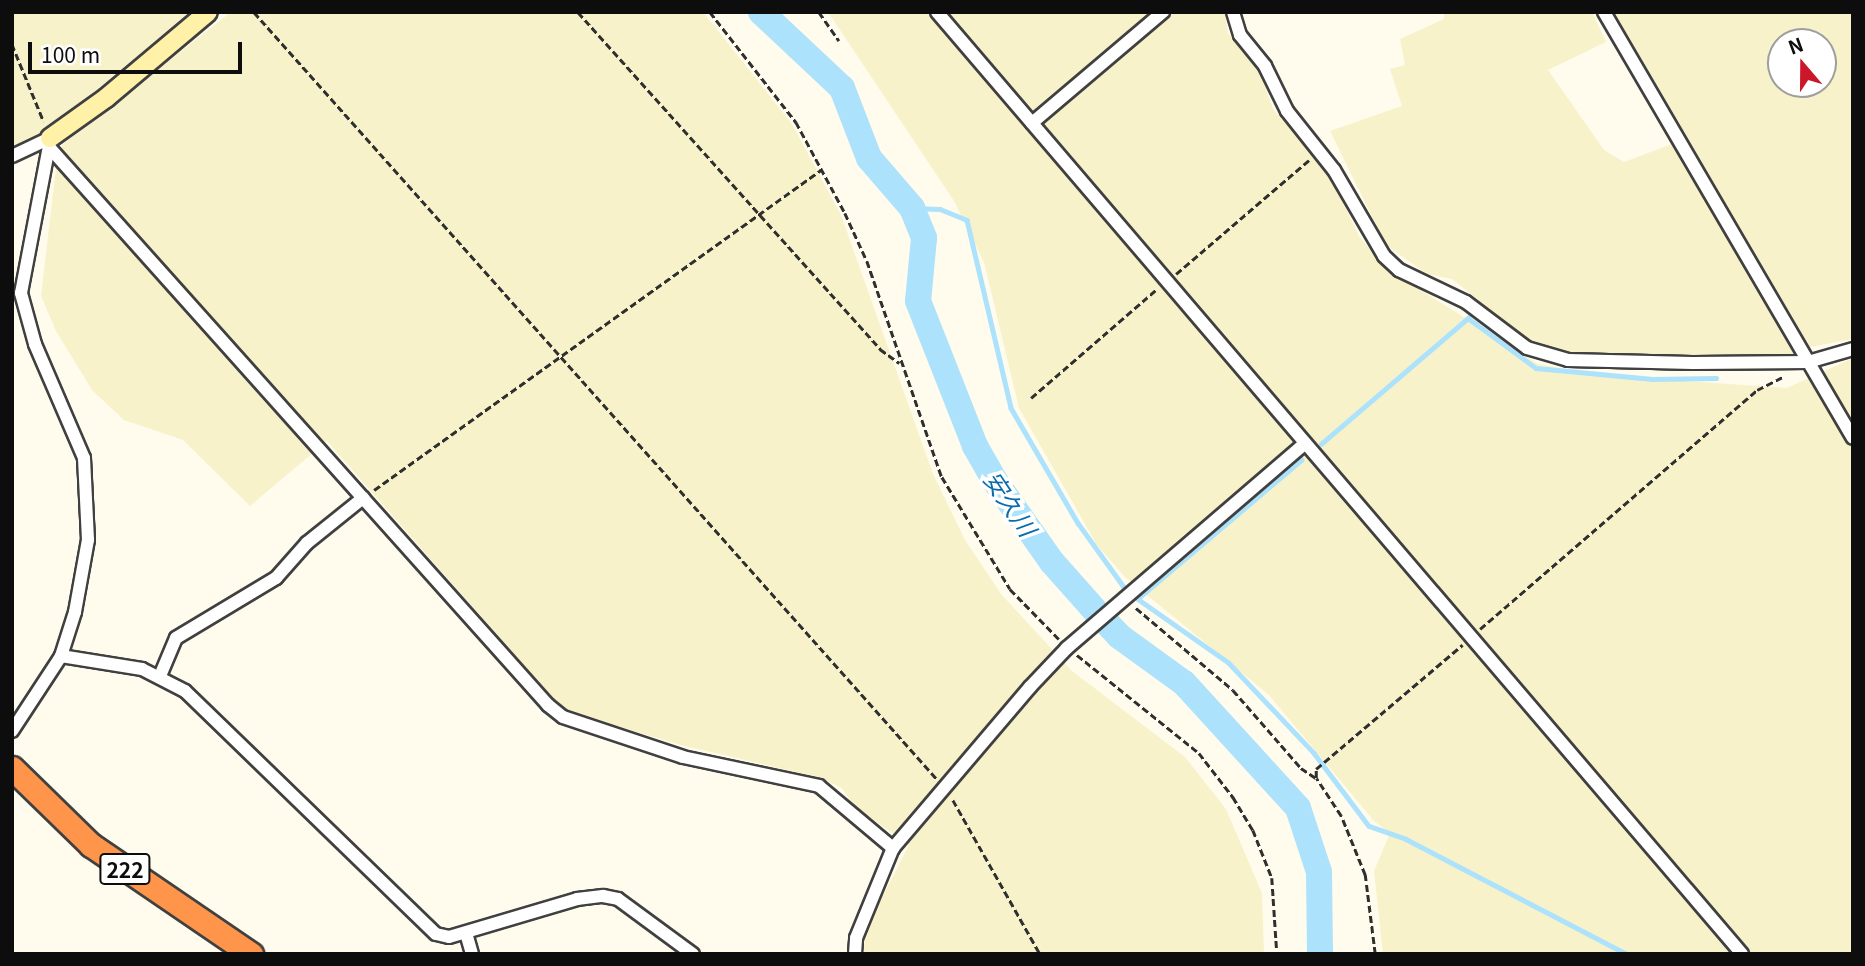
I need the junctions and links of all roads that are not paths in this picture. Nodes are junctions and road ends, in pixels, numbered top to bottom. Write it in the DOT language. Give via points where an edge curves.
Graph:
graph roads {
  1 [pos="208,12"];
  2 [pos="937,12"];
  3 [pos="1163,12"];
  4 [pos="1233,12"];
  5 [pos="1604,12"];
  6 [pos="1032,123"];
  7 [pos="49,142"];
  8 [pos="12,156"];
  9 [pos="17,294"];
  10 [pos="1853,349"];
  11 [pos="1808,362"];
  12 [pos="1853,438"];
  13 [pos="1306,443"];
  14 [pos="363,498"];
  15 [pos="61,656"];
  16 [pos="160,676"];
  17 [pos="12,731"];
  18 [pos="12,768"];
  19 [pos="893,848"];
  20 [pos="466,933"];
  21 [pos="251,954"];
  22 [pos="472,954"];
  23 [pos="693,954"];
  24 [pos="855,954"];
  25 [pos="1742,954"];
  1 -- 7 [label="street"];
  2 -- 6 [label="street"];
  3 -- 6 [label="street"];
  4 -- 11 [label="street" via="1240,35 1265,66 1287,111 1320,151 1384,256 1399,270 1465,302 1527,348 1568,360"];
  5 -- 11 [label="street"];
  6 -- 13 [label="street"];
  7 -- 8 [label="street"];
  7 -- 9 [label="street"];
  7 -- 14 [label="street"];
  9 -- 15 [label="street" via="84,458 88,540 75,612"];
  10 -- 11 [label="street"];
  11 -- 12 [label="street"];
  13 -- 19 [label="street" via="1067,648"];
  13 -- 25 [label="street"];
  14 -- 16 [label="street" via="307,543 276,578 176,638"];
  14 -- 19 [label="street" via="548,705 563,716 683,757 819,786"];
  15 -- 16 [label="street"];
  15 -- 17 [label="street"];
  16 -- 20 [label="street" via="185,691 436,934"];
  18 -- 21 [label="highway, 222" via="91,845"];
  19 -- 24 [label="street" via="856,938"];
  20 -- 22 [label="street"];
  20 -- 23 [label="street" via="577,899 603,896 618,899"];
}
